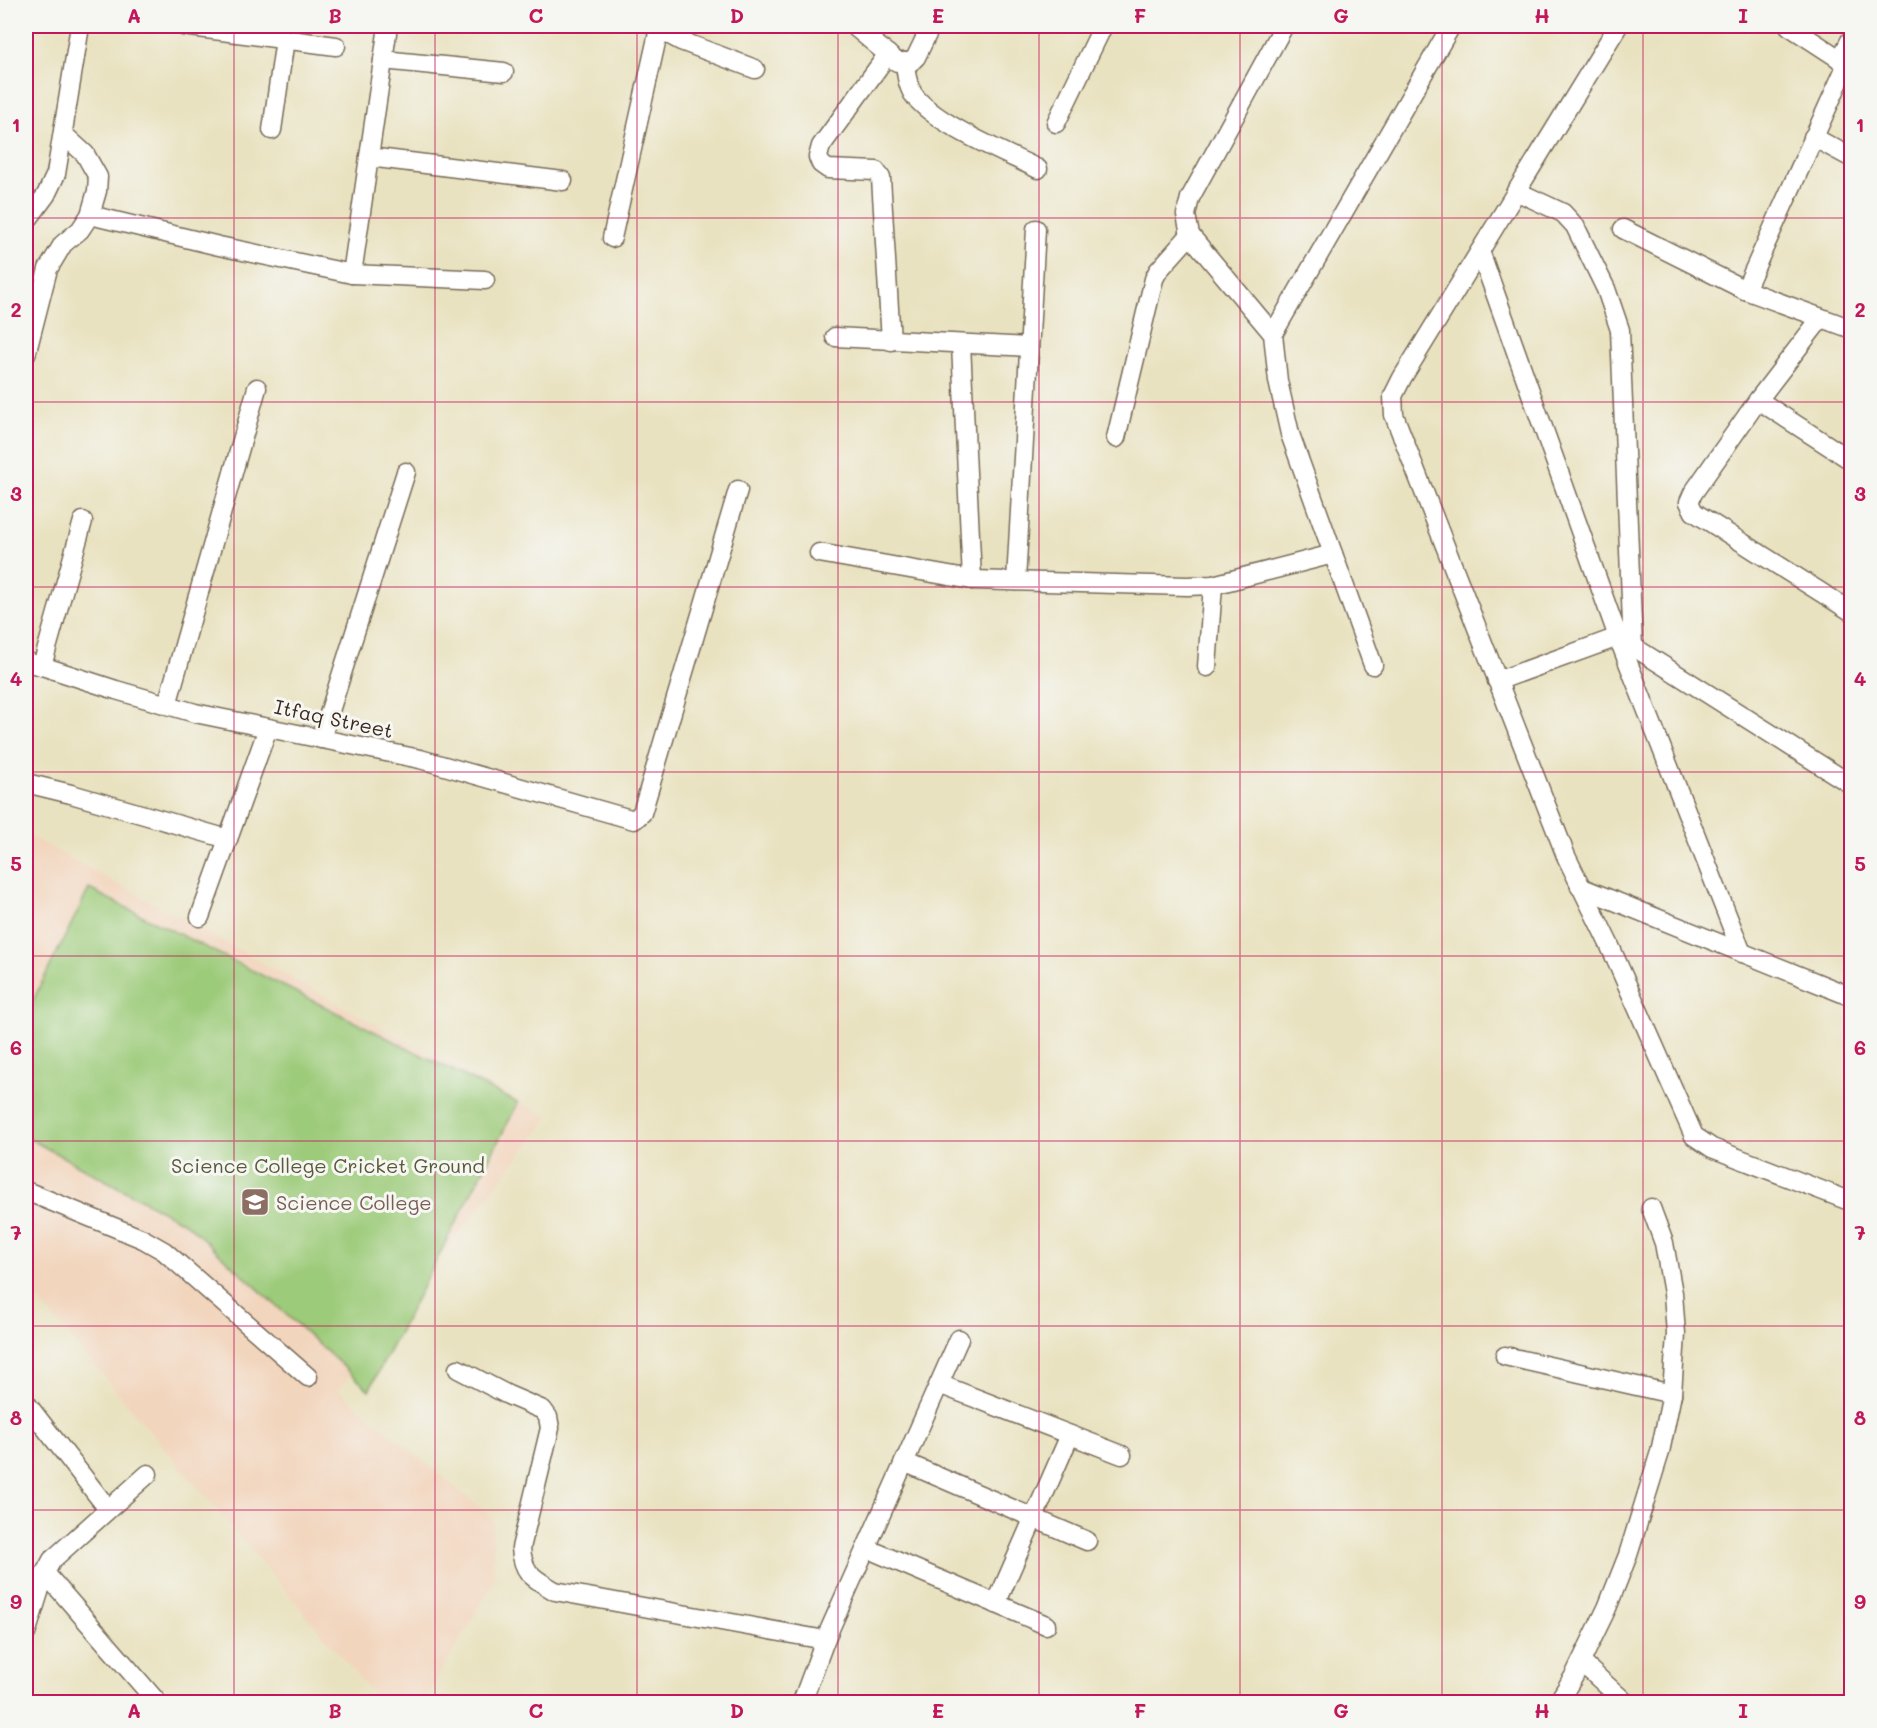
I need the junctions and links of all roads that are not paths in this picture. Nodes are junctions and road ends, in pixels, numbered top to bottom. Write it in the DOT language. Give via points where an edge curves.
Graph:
graph roads {
  1 [pos="80,26"];
  2 [pos="183,26"];
  3 [pos="388,26"];
  4 [pos="854,26"];
  5 [pos="931,26"];
  6 [pos="1102,26"];
  7 [pos="1284,26"];
  8 [pos="1451,26"];
  9 [pos="1618,26"];
  10 [pos="1789,26"];
  11 [pos="656,27"];
  12 [pos="1851,37"];
  13 [pos="285,39"];
  14 [pos="336,46"];
  15 [pos="888,54"];
  16 [pos="383,60"];
  17 [pos="905,62"];
  18 [pos="1846,64"];
  19 [pos="755,69"];
  20 [pos="504,72"];
  21 [pos="1056,123"];
  22 [pos="272,130"];
  23 [pos="63,134"];
  24 [pos="1813,137"];
  25 [pos="369,157"];
  26 [pos="1851,158"];
  27 [pos="1038,169"];
  28 [pos="563,181"];
  29 [pos="1516,191"];
  30 [pos="90,215"];
  31 [pos="26,222"];
  32 [pos="1036,229"];
  33 [pos="1623,229"];
  34 [pos="1190,235"];
  35 [pos="612,238"];
  36 [pos="1480,251"];
  37 [pos="352,274"];
  38 [pos="485,280"];
  39 [pos="1745,290"];
  40 [pos="1821,318"];
  41 [pos="1851,328"];
  42 [pos="1273,334"];
  43 [pos="835,337"];
  44 [pos="891,340"];
  45 [pos="961,344"];
  46 [pos="1029,347"];
  47 [pos="26,355"];
  48 [pos="257,388"];
  49 [pos="1758,400"];
  50 [pos="1116,438"];
  51 [pos="1851,461"];
  52 [pos="406,472"];
  53 [pos="738,490"];
  54 [pos="83,521"];
  55 [pos="819,553"];
  56 [pos="1333,554"];
  57 [pos="972,580"];
  58 [pos="1016,581"];
  59 [pos="1213,585"];
  60 [pos="1851,612"];
  61 [pos="1618,637"];
  62 [pos="1634,648"];
  63 [pos="34,664"];
  64 [pos="1373,664"];
  65 [pos="1207,667"];
  66 [pos="1497,681"];
  67 [pos="167,705"];
  68 [pos="268,728"];
  69 [pos="321,739"];
  70 [pos="26,783"];
  71 [pos="1851,785"];
  72 [pos="228,839"];
  73 [pos="1580,887"];
  74 [pos="200,916"];
  75 [pos="1742,953"];
  76 [pos="1851,997"];
  77 [pos="26,1191"];
  78 [pos="1851,1202"];
  79 [pos="1651,1208"];
  80 [pos="959,1339"];
  81 [pos="1505,1356"];
  82 [pos="458,1369"];
  83 [pos="308,1377"];
  84 [pos="939,1384"];
  85 [pos="1672,1394"];
  86 [pos="26,1403"];
  87 [pos="1070,1435"];
  88 [pos="1122,1455"];
  89 [pos="904,1462"];
  90 [pos="148,1474"];
  91 [pos="108,1509"];
  92 [pos="1034,1518"];
  93 [pos="1087,1541"];
  94 [pos="866,1548"];
  95 [pos="45,1573"];
  96 [pos="996,1604"];
  97 [pos="30,1607"];
  98 [pos="1046,1625"];
  99 [pos="26,1634"];
  100 [pos="825,1640"];
  101 [pos="1581,1662"];
  102 [pos="156,1702"];
  103 [pos="802,1702"];
  104 [pos="1558,1702"];
  105 [pos="1625,1702"];
  1 -- 23 [label="street"];
  2 -- 13 [label="street"];
  3 -- 16 [label="street"];
  4 -- 15 [label="street"];
  5 -- 17 [label="street" via="916,57 911,63"];
  6 -- 21 [label="street"];
  7 -- 34 [label="street" via="1190,198 1186,215"];
  8 -- 42 [label="street"];
  9 -- 29 [label="street"];
  10 -- 18 [label="street"];
  11 -- 19 [label="street" via="681,41"];
  11 -- 35 [label="street"];
  12 -- 18 [label="street"];
  13 -- 14 [label="street"];
  13 -- 22 [label="street"];
  15 -- 17 [label="street" via="897,62"];
  15 -- 44 [label="street" via="820,146 818,157 828,169 876,171 881,178"];
  16 -- 20 [label="street"];
  16 -- 25 [label="street"];
  17 -- 27 [label="street" via="908,83 923,105 954,128"];
  18 -- 24 [label="street"];
  23 -- 30 [label="street" via="85,154 98,177"];
  23 -- 31 [label="street" via="56,174"];
  24 -- 26 [label="street"];
  24 -- 39 [label="street"];
  25 -- 28 [label="street"];
  25 -- 37 [label="street"];
  29 -- 36 [label="street"];
  29 -- 62 [label="street" via="1563,213 1575,226 1606,289 1620,330"];
  30 -- 37 [label="street"];
  30 -- 47 [label="street" via="63,244 48,269"];
  32 -- 46 [label="street"];
  33 -- 39 [label="street"];
  34 -- 42 [label="street"];
  34 -- 50 [label="street" via="1154,279"];
  36 -- 61 [label="street"];
  36 -- 66 [label="street" via="1393,396 1394,415"];
  37 -- 38 [label="street"];
  39 -- 40 [label="street"];
  40 -- 41 [label="street"];
  40 -- 49 [label="street"];
  42 -- 56 [label="street" via="1290,434"];
  43 -- 44 [label="street"];
  44 -- 45 [label="street"];
  45 -- 46 [label="street"];
  45 -- 57 [label="street"];
  46 -- 58 [label="street"];
  48 -- 67 [label="street"];
  49 -- 51 [label="street"];
  49 -- 60 [label="street" via="1689,502 1694,512"];
  52 -- 69 [label="street"];
  53 -- 69 [label="street, Itfaq Street" via="642,813 634,820 420,759"];
  54 -- 63 [label="street"];
  55 -- 57 [label="street"];
  56 -- 59 [label="street"];
  56 -- 64 [label="street"];
  57 -- 58 [label="street"];
  58 -- 59 [label="street"];
  59 -- 65 [label="street"];
  61 -- 62 [label="street"];
  61 -- 66 [label="street"];
  61 -- 75 [label="street"];
  62 -- 71 [label="street"];
  63 -- 67 [label="street, Itfaq Street"];
  66 -- 73 [label="street"];
  67 -- 68 [label="street, Itfaq Street"];
  68 -- 69 [label="street, Itfaq Street"];
  68 -- 72 [label="street"];
  70 -- 72 [label="street"];
  72 -- 74 [label="street"];
  73 -- 75 [label="street"];
  73 -- 78 [label="street" via="1610,944 1694,1136 1712,1148"];
  75 -- 76 [label="street"];
  77 -- 83 [label="street" via="164,1251"];
  79 -- 85 [label="street" via="1664,1243 1673,1293 1676,1334"];
  80 -- 84 [label="street"];
  81 -- 85 [label="street"];
  82 -- 100 [label="street" via="543,1410 548,1417 550,1428 521,1548 522,1562 530,1576 555,1591"];
  84 -- 87 [label="street"];
  84 -- 89 [label="street"];
  85 -- 101 [label="street" via="1660,1452 1628,1555"];
  86 -- 91 [label="street"];
  87 -- 88 [label="street"];
  87 -- 92 [label="street"];
  89 -- 92 [label="street"];
  89 -- 94 [label="street"];
  90 -- 91 [label="street"];
  91 -- 95 [label="street" via="63,1548"];
  92 -- 93 [label="street"];
  92 -- 96 [label="street"];
  94 -- 96 [label="street"];
  94 -- 100 [label="street"];
  95 -- 97 [label="street"];
  95 -- 102 [label="street"];
  96 -- 98 [label="street"];
  97 -- 99 [label="street"];
  100 -- 103 [label="street"];
  101 -- 104 [label="street"];
  101 -- 105 [label="street"];
}
